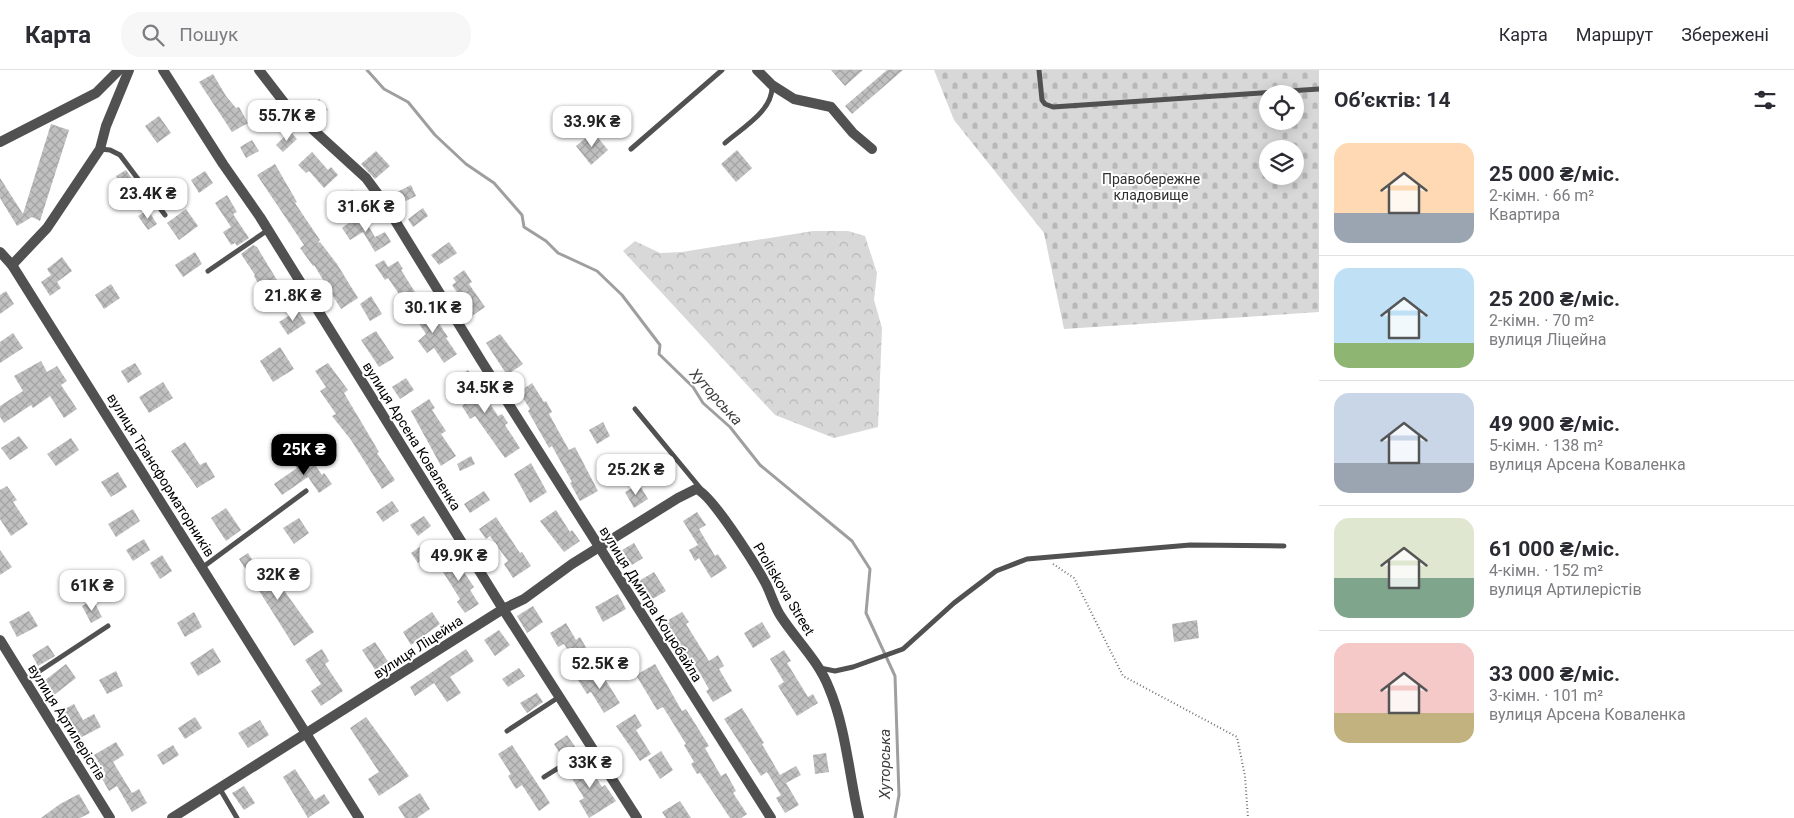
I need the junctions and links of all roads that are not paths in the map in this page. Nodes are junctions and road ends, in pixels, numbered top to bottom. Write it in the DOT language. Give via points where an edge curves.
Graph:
graph roads {
  1 [pos="130,70"];
  2 [pos="163,70"];
  3 [pos="258,70"];
  4 [pos="722,70"];
  5 [pos="757,70"];
  6 [pos="1039,70"];
  7 [pos="119,71"];
  8 [pos="772,86"];
  9 [pos="1319,89"];
  10 [pos="0,142"];
  11 [pos="725,143"];
  12 [pos="100,149"];
  13 [pos="631,149"];
  14 [pos="872,149"];
  15 [pos="165,215"];
  16 [pos="268,230"];
  17 [pos="0,254"];
  18 [pos="12,266"];
  19 [pos="208,271"];
  20 [pos="635,409"];
  21 [pos="306,491"];
  22 [pos="703,492"];
  23 [pos="1284,546"];
  24 [pos="599,548"];
  25 [pos="203,566"];
  26 [pos="503,609"];
  27 [pos="108,626"];
  28 [pos="0,640"];
  29 [pos="818,667"];
  30 [pos="26,680"];
  31 [pos="559,696"];
  32 [pos="507,731"];
  33 [pos="307,734"];
  34 [pos="593,746"];
  35 [pos="544,778"];
  36 [pos="220,789"];
  37 [pos="110,818"];
  38 [pos="172,818"];
  39 [pos="237,818"];
  40 [pos="359,818"];
  41 [pos="637,818"];
  42 [pos="771,818"];
  43 [pos="859,818"];
  1 -- 12 [label="street" via="106,126"];
  2 -- 16 [label="street, вулиця Арсена Коваленка"];
  3 -- 24 [label="street, вулиця Дмитра Коцюбайла" via="286,106 366,178"];
  4 -- 13 [label="lane"];
  5 -- 8 [label="street"];
  6 -- 9 [label="lane" via="1042,100 1053,107"];
  7 -- 10 [label="street" via="96,93"];
  8 -- 11 [label="lane" via="772,97 761,112"];
  8 -- 14 [label="street" via="794,98 831,107"];
  12 -- 15 [label="lane" via="120,155"];
  12 -- 18 [label="street" via="47,228"];
  16 -- 19 [label="lane"];
  16 -- 26 [label="street, вулиця Арсена Коваленка"];
  17 -- 18 [label="street, вулиця Трансформаторників"];
  18 -- 25 [label="street, вулиця Трансформаторників"];
  20 -- 22 [label="lane"];
  21 -- 25 [label="lane"];
  22 -- 24 [label="street, вулиця Ліцейна" via="696,489 678,498"];
  22 -- 29 [label="street, Proliskova Street" via="765,582 780,615"];
  23 -- 29 [label="lane" via="1190,545 1042,557 1011,563 996,570 954,603 903,649 869,663 835,671"];
  24 -- 26 [label="street, вулиця Ліцейна" via="524,599"];
  24 -- 42 [label="street, вулиця Дмитра Коцюбайла"];
  25 -- 33 [label="street, вулиця Трансформаторників"];
  26 -- 31 [label="street, вулиця Арсена Коваленка"];
  26 -- 33 [label="street, вулиця Ліцейна"];
  27 -- 30 [label="lane"];
  28 -- 30 [label="street, вулиця Артилерістів"];
  29 -- 43 [label="street, Proliskova Street" via="836,708"];
  30 -- 37 [label="street, вулиця Артилерістів"];
  31 -- 32 [label="lane"];
  31 -- 34 [label="street, вулиця Арсена Коваленка"];
  33 -- 36 [label="street, вулиця Ліцейна"];
  33 -- 40 [label="street, вулиця Трансформаторників"];
  34 -- 35 [label="lane"];
  34 -- 41 [label="street, вулиця Арсена Коваленка"];
  36 -- 38 [label="street, вулиця Ліцейна"];
  36 -- 39 [label="lane"];
}
